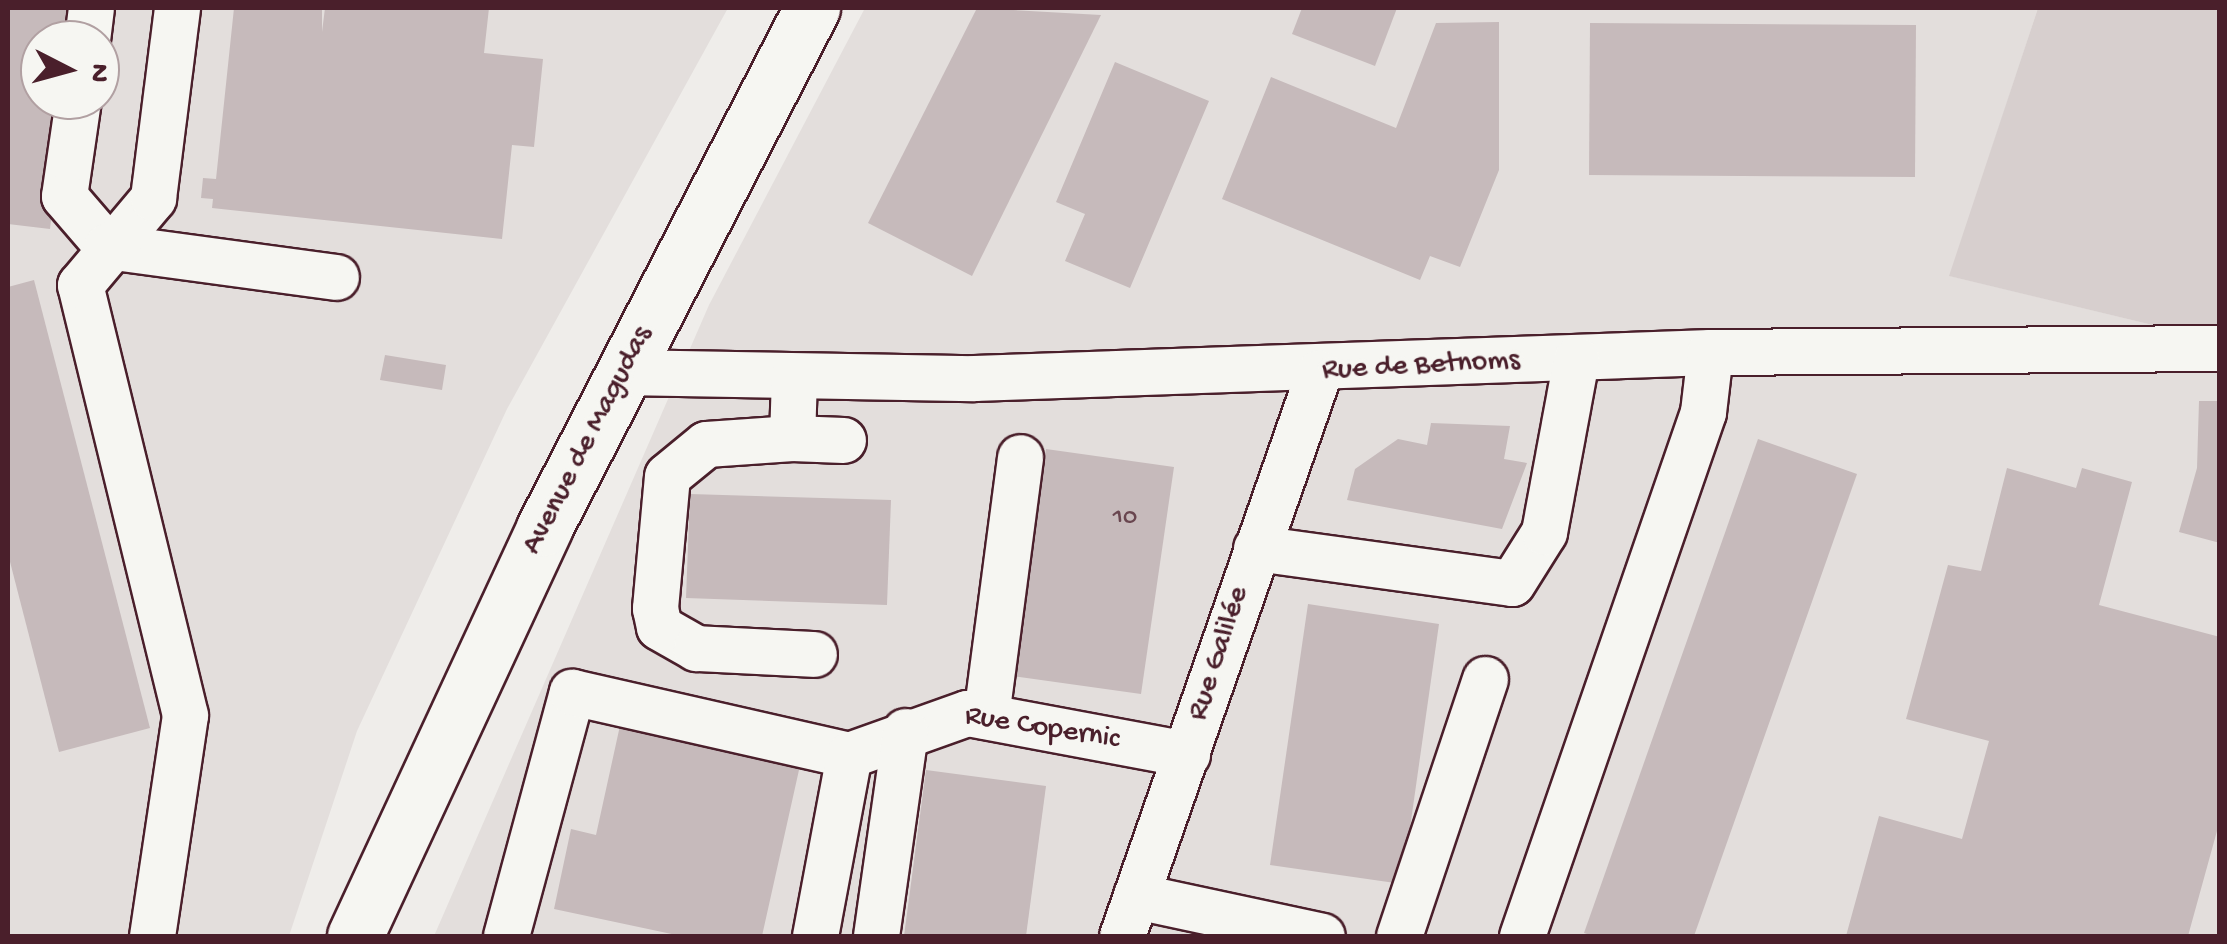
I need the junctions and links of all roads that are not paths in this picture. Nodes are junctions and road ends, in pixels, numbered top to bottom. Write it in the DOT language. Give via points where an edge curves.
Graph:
graph roads {
  1 [pos="177,8"];
  2 [pos="812,8"];
  3 [pos="75,120"];
  4 [pos="107,246"];
  5 [pos="336,277"];
  6 [pos="2220,348"];
  7 [pos="1710,352"];
  8 [pos="1576,359"];
  9 [pos="622,372"];
  10 [pos="1319,372"];
  11 [pos="794,376"];
  12 [pos="792,438"];
  13 [pos="843,440"];
  14 [pos="1020,457"];
  15 [pos="1256,548"];
  16 [pos="814,654"];
  17 [pos="1485,679"];
  18 [pos="986,716"];
  19 [pos="905,731"];
  20 [pos="1188,754"];
  21 [pos="849,755"];
  22 [pos="382,882"];
  23 [pos="1129,916"];
  24 [pos="152,936"];
  25 [pos="355,936"];
  26 [pos="373,936"];
  27 [pos="506,936"];
  28 [pos="815,936"];
  29 [pos="876,936"];
  30 [pos="1322,936"];
  31 [pos="1399,936"];
  32 [pos="1522,936"];
  1 -- 4 [label="street" via="153,198"];
  2 -- 9 [label="main road, Avenue de Magudas"];
  3 -- 4 [label="street" via="64,196"];
  4 -- 5 [label="street"];
  4 -- 24 [label="street" via="80,286 185,715"];
  6 -- 7 [label="street, Rue de Betnoms"];
  7 -- 8 [label="street, Rue de Betnoms"];
  7 -- 32 [label="street" via="1703,412"];
  8 -- 10 [label="street, Rue de Betnoms"];
  8 -- 15 [label="street" via="1577,395 1544,532 1512,583"];
  9 -- 11 [label="street, Rue de Betnoms"];
  9 -- 22 [label="main road, Avenue de Magudas"];
  10 -- 11 [label="street, Rue de Betnoms"];
  10 -- 15 [label="street, Rue Galilée"];
  11 -- 12 [label="street"];
  12 -- 13 [label="street"];
  12 -- 16 [label="street" via="706,444 679,460 663,498 655,608 658,628 696,648"];
  14 -- 18 [label="street"];
  15 -- 20 [label="street, Rue Galilée"];
  17 -- 31 [label="street"];
  18 -- 19 [label="street, Rue Copernic" via="945,714"];
  18 -- 20 [label="street, Rue Copernic"];
  19 -- 21 [label="street, Rue Copernic"];
  19 -- 29 [label="street"];
  20 -- 23 [label="street, Rue Galilée"];
  21 -- 27 [label="street" via="572,692"];
  21 -- 28 [label="street"];
  22 -- 25 [label="main road, Avenue de Magudas"];
  22 -- 26 [label="main road, Avenue de Magudas"];
  23 -- 30 [label="street"];
}
